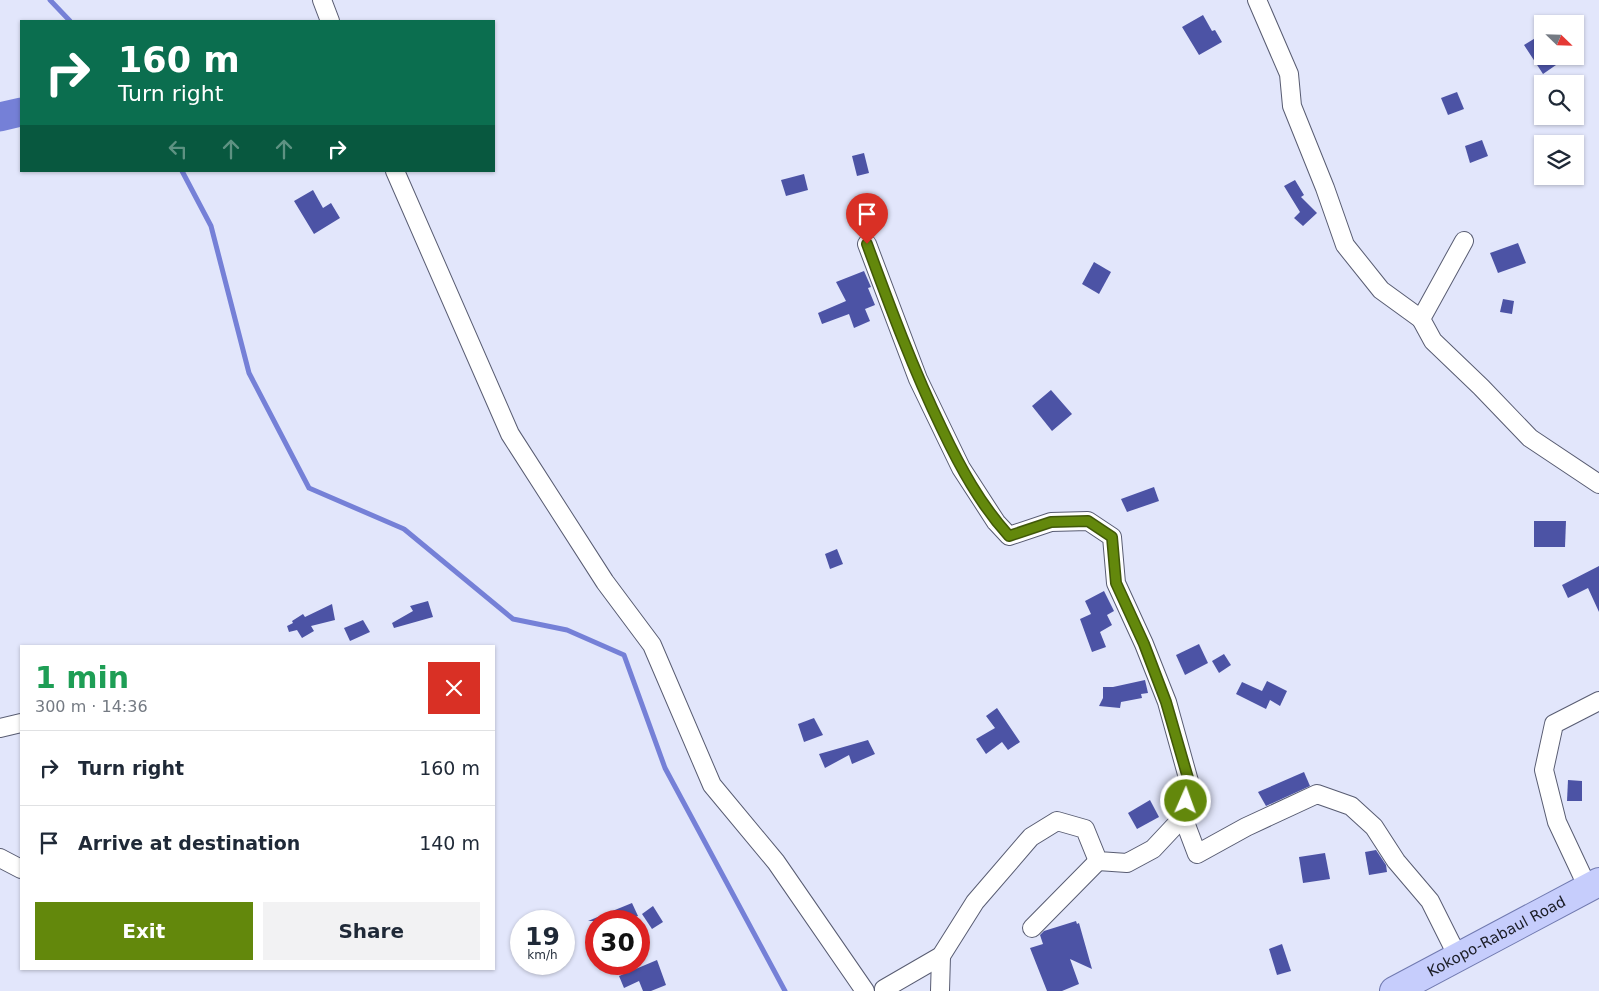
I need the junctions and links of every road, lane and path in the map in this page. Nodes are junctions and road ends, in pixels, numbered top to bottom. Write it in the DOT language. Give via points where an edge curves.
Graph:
graph roads {
  1 [pos="322,0"];
  2 [pos="1257,0"];
  3 [pos="330,20"];
  4 [pos="395,172"];
  5 [pos="1464,241"];
  6 [pos="867,244"];
  7 [pos="1421,319"];
  8 [pos="1599,484"];
  9 [pos="1599,701"];
  10 [pos="20,723"];
  11 [pos="0,728"];
  12 [pos="1183,816"];
  13 [pos="0,858"];
  14 [pos="1098,861"];
  15 [pos="20,868"];
  16 [pos="1594,885"];
  17 [pos="1032,928"];
  18 [pos="940,956"];
  19 [pos="1458,956"];
  20 [pos="865,991"];
  21 [pos="884,991"];
  22 [pos="940,991"];
  23 [pos="1394,991"];
  1 -- 3 [label="street"];
  2 -- 7 [label="street" via="1289,74 1292,106 1345,245 1381,290"];
  4 -- 20 [label="street" via="510,434 605,582 652,644 712,785 776,862"];
  5 -- 7 [label="street"];
  6 -- 12 [label="street" via="918,379 961,468 996,522 1009,536 1051,522 1088,521 1112,537 1116,583 1166,702 1190,785"];
  7 -- 8 [label="street" via="1433,341 1530,438"];
  9 -- 16 [label="street" via="1554,724 1544,770 1557,822"];
  10 -- 11 [label="street"];
  12 -- 14 [label="street" via="1153,848 1127,863"];
  12 -- 19 [label="street" via="1197,854 1317,794 1351,806 1374,827 1396,861 1430,902"];
  13 -- 15 [label="street"];
  14 -- 17 [label="street"];
  14 -- 18 [label="street" via="1085,829 1057,821 1031,837 975,902"];
  16 -- 19 [label="main road, Kokopo-Rabaul Road"];
  18 -- 21 [label="street"];
  18 -- 22 [label="street"];
  19 -- 23 [label="main road, Kokopo-Rabaul Road"];
}
